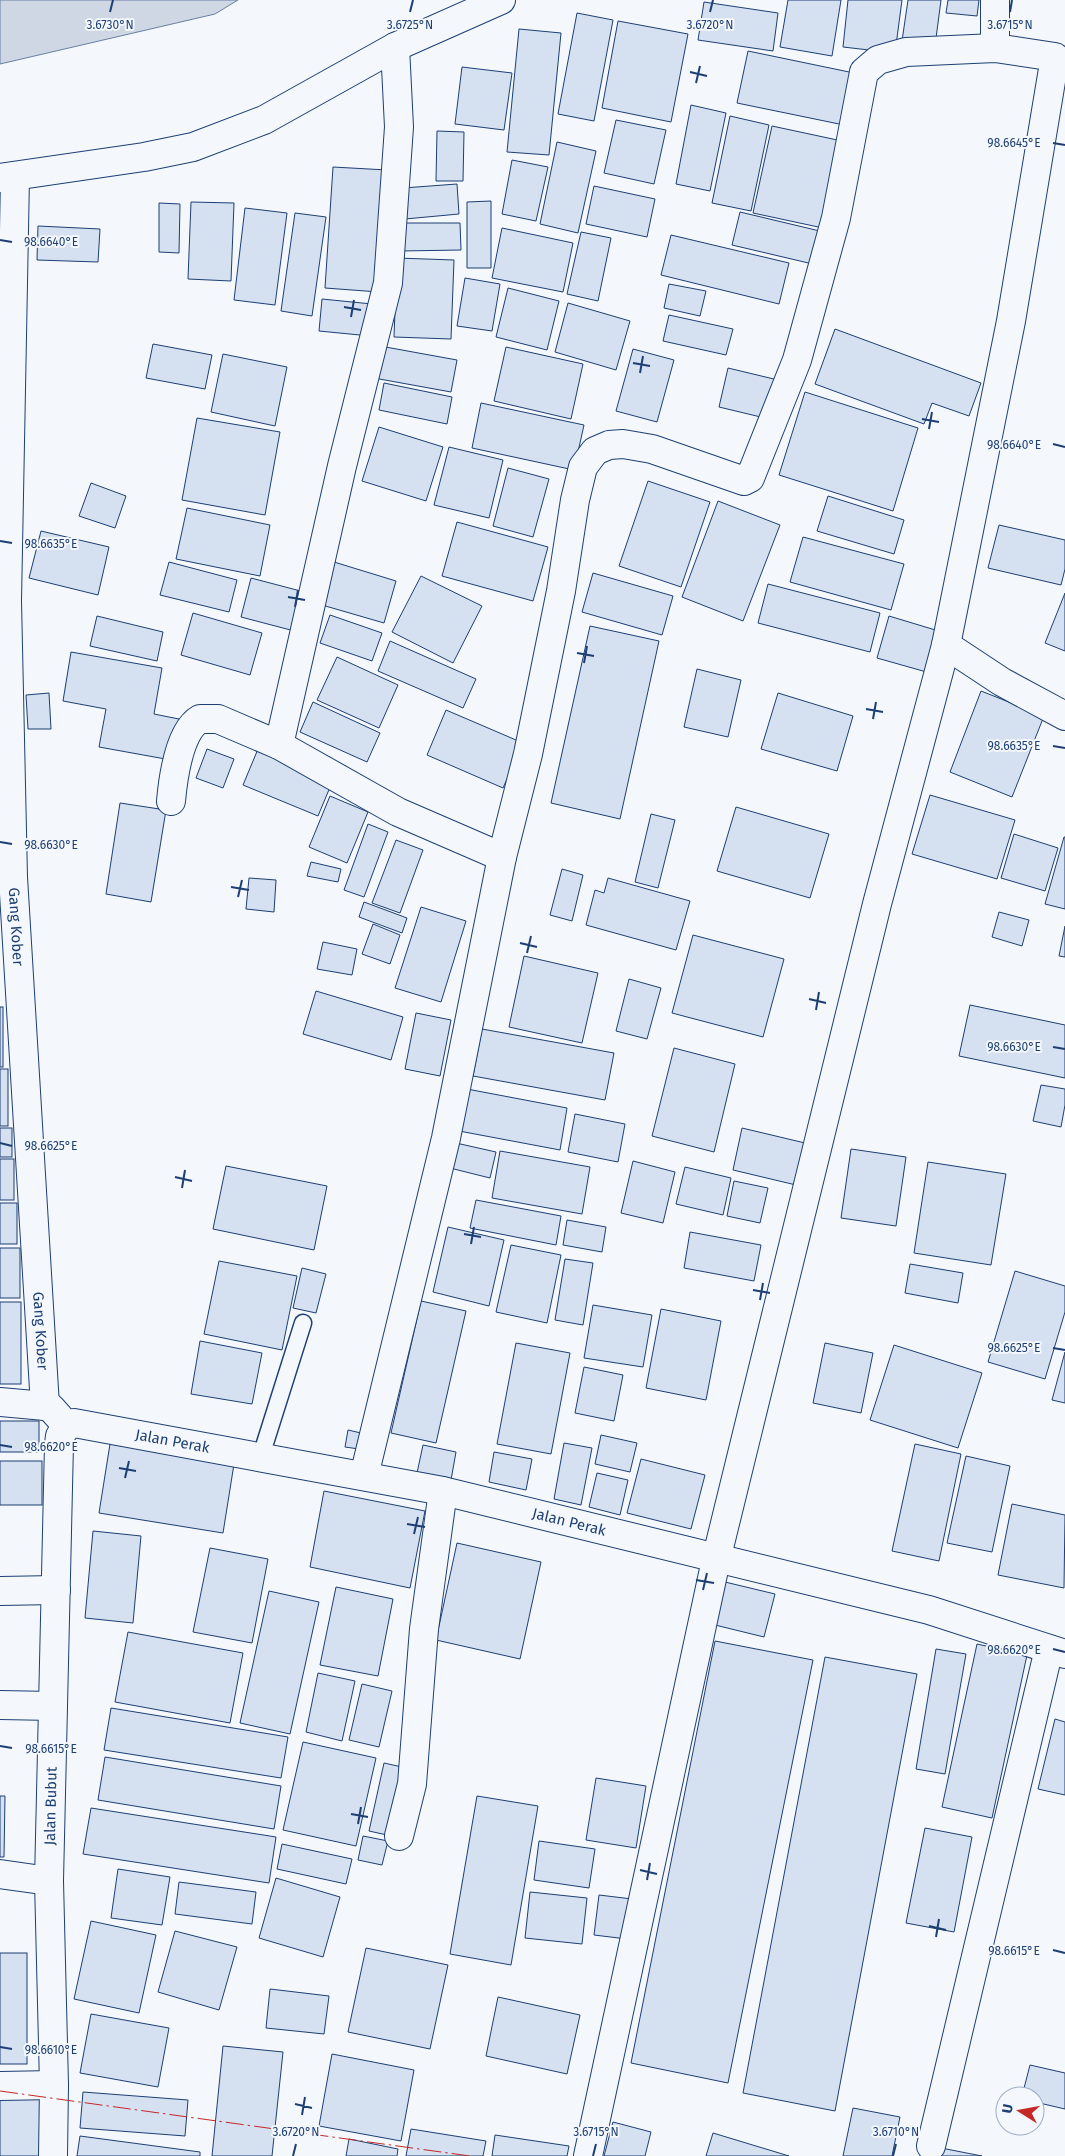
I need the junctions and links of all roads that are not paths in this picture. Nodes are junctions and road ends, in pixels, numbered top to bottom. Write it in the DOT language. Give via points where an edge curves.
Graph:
graph roads {
  1 [pos="501,0"];
  2 [pos="995,0"];
  3 [pos="395,47"];
  4 [pos="995,48"];
  5 [pos="1060,56"];
  6 [pos="7,178"];
  7 [pos="946,645"];
  8 [pos="1065,716"];
  9 [pos="279,745"];
  10 [pos="171,801"];
  11 [pos="502,857"];
  12 [pos="303,1323"];
  13 [pos="0,1402"];
  14 [pos="45,1406"];
  15 [pos="66,1427"];
  16 [pos="260,1459"];
  17 [pos="364,1476"];
  18 [pos="443,1491"];
  19 [pos="716,1560"];
  20 [pos="56,1590"];
  21 [pos="0,1591"];
  22 [pos="1057,1651"];
  23 [pos="0,1705"];
  24 [pos="53,1706"];
  25 [pos="399,1836"];
  26 [pos="0,1874"];
  27 [pos="49,1881"];
  28 [pos="54,2085"];
  29 [pos="0,2086"];
  30 [pos="931,2146"];
  31 [pos="53,2156"];
  32 [pos="588,2156"];
  1 -- 3 [label="street"];
  2 -- 4 [label="street"];
  3 -- 6 [label="street" via="264,120 193,147"];
  3 -- 9 [label="street" via="399,127 388,283 342,466"];
  4 -- 5 [label="street"];
  4 -- 11 [label="street" via="906,52 878,60 864,72 836,218 797,360 750,478 744,481 652,450 623,444 595,451 583,467 528,754"];
  5 -- 7 [label="street"];
  6 -- 14 [label="street, Gang Kober" via="7,601 13,858"];
  7 -- 8 [label="street" via="1002,682"];
  7 -- 19 [label="street" via="877,904"];
  9 -- 10 [label="street" via="218,719 200,719 189,730 173,773"];
  9 -- 11 [label="street" via="398,812"];
  11 -- 17 [label="street" via="446,1138"];
  12 -- 16 [label="lane"];
  13 -- 14 [label="street"];
  14 -- 15 [label="street" via="56,1413"];
  15 -- 16 [label="street, Jalan Perak" via="74,1423"];
  15 -- 20 [label="street, Jalan Bubut" via="60,1436"];
  16 -- 17 [label="street, Jalan Perak"];
  17 -- 18 [label="street, Jalan Perak"];
  18 -- 19 [label="street, Jalan Perak"];
  18 -- 25 [label="street" via="424,1629 412,1784"];
  19 -- 22 [label="street, Jalan Perak" via="929,1610"];
  19 -- 32 [label="street"];
  20 -- 21 [label="street"];
  20 -- 24 [label="street, Jalan Bubut"];
  22 -- 30 [label="street"];
  23 -- 24 [label="street"];
  24 -- 27 [label="street, Jalan Bubut"];
  26 -- 27 [label="street"];
  27 -- 28 [label="street, Jalan Bubut"];
  28 -- 29 [label="street"];
  28 -- 31 [label="street, Jalan Bubut"];
}
